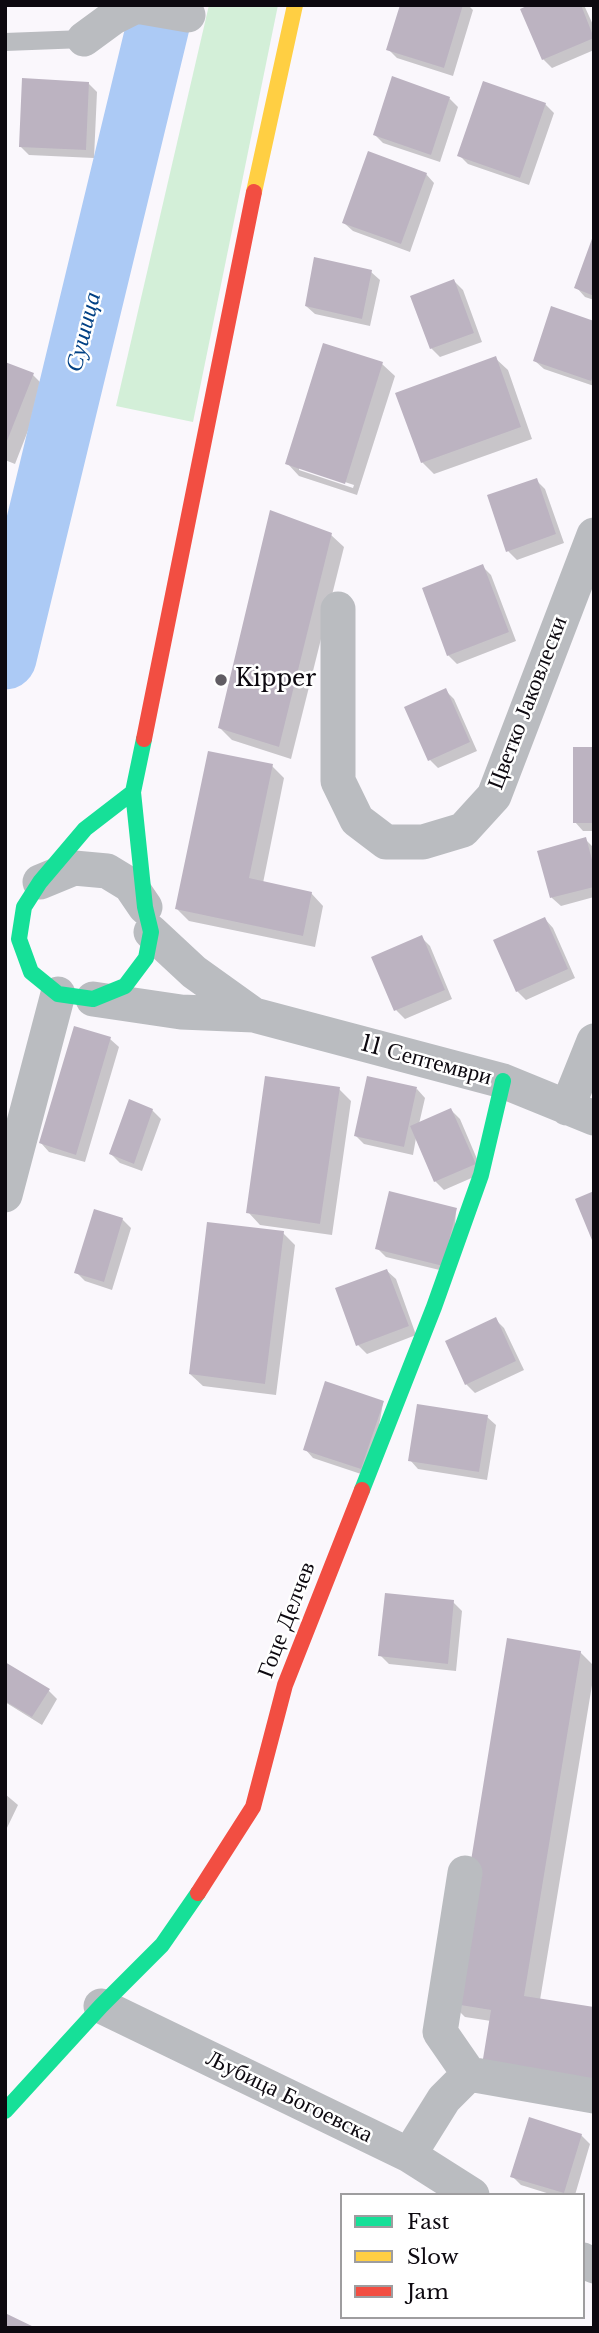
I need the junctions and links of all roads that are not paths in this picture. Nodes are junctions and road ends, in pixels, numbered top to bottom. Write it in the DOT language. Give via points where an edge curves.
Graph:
graph roads {
  1 [pos="295,5"];
  2 [pos="136,6"];
  3 [pos="188,15"];
  4 [pos="84,39"];
  5 [pos="5,42"];
  6 [pos="594,534"];
  7 [pos="338,609"];
  8 [pos="133,792"];
  9 [pos="23,903"];
  10 [pos="148,919"];
  11 [pos="18,971"];
  12 [pos="58,994"];
  13 [pos="93,999"];
  14 [pos="254,1015"];
  15 [pos="594,1041"];
  16 [pos="503,1081"];
  17 [pos="580,1113"];
  18 [pos="5,1195"];
  19 [pos="465,1873"];
  20 [pos="101,2006"];
  21 [pos="469,2074"];
  22 [pos="594,2096"];
  23 [pos="5,2111"];
  24 [pos="409,2155"];
  25 [pos="469,2193"];
  1 -- 8 [label="street" via="231,298"];
  2 -- 3 [label="street"];
  2 -- 4 [label="street"];
  4 -- 5 [label="lane"];
  6 -- 7 [label="street, Цветко Јаковлески" via="494,796 463,830 423,842 386,842 357,821 338,781"];
  8 -- 9 [label="street" via="85,829"];
  8 -- 10 [label="street"];
  9 -- 10 [label="street" via="74,868 107,872 130,885"];
  9 -- 11 [label="street"];
  10 -- 13 [label="street" via="146,958 125,986"];
  10 -- 14 [label="street, 11 Септември" via="194,972"];
  11 -- 12 [label="street"];
  12 -- 13 [label="street"];
  12 -- 18 [label="street"];
  13 -- 14 [label="street, 11 Септември" via="181,1012"];
  14 -- 16 [label="street, 11 Септември"];
  15 -- 17 [label="street"];
  16 -- 17 [label="street, 11 Септември"];
  16 -- 20 [label="street, Гоце Делчев" via="481,1175 285,1685 253,1807 162,1945"];
  19 -- 21 [label="street" via="440,2032"];
  20 -- 23 [label="street, Гоце Делчев"];
  20 -- 24 [label="street, Љубица Богоевска"];
  21 -- 22 [label="street"];
  21 -- 24 [label="street" via="444,2099"];
  24 -- 25 [label="street, Љубица Богоевска"];
}
